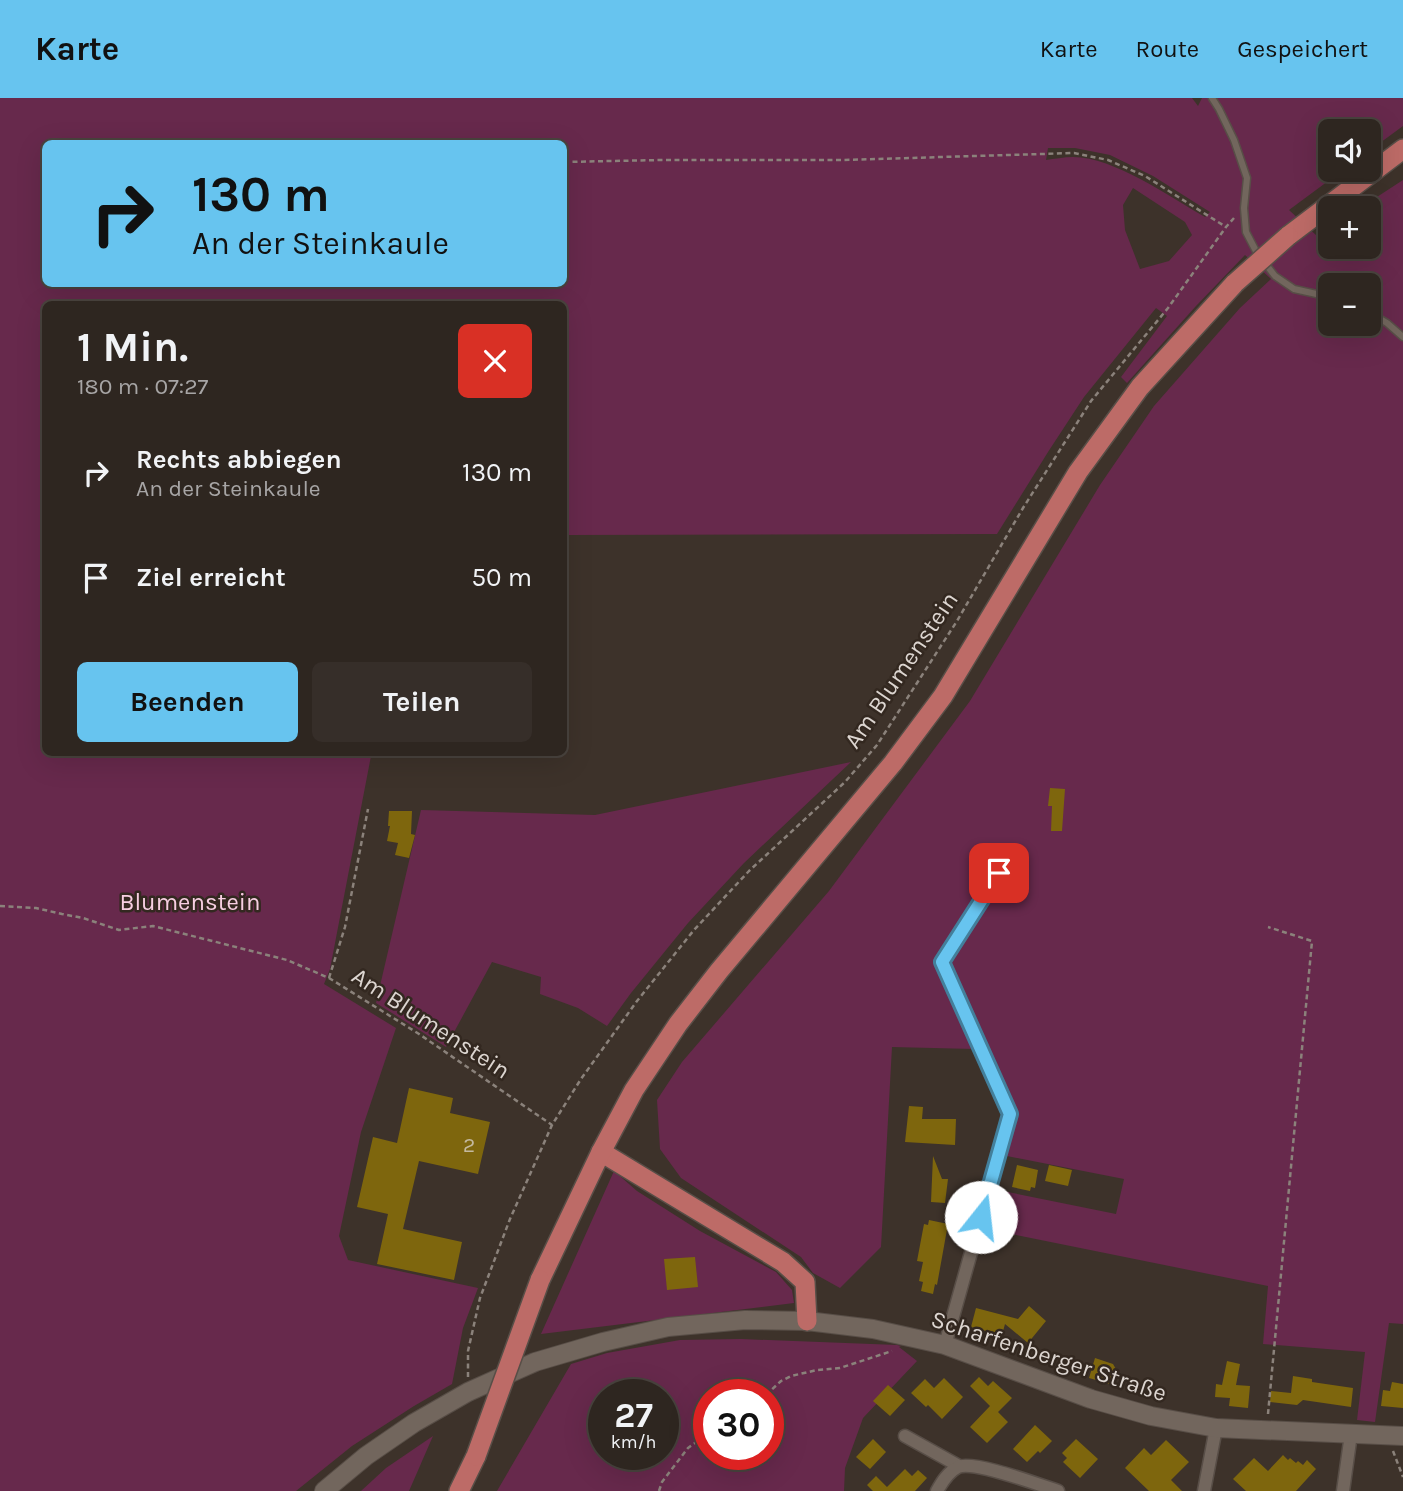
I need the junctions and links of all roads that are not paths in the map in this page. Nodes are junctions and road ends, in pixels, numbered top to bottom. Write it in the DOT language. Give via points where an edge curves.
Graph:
graph roads {
  1 [pos="1212,98"];
  2 [pos="1403,149"];
  3 [pos="1318,294"];
  4 [pos="1381,320"];
  5 [pos="1403,337"];
  6 [pos="1013,851"];
  7 [pos="601,1152"];
  8 [pos="807,1321"];
  9 [pos="945,1345"];
  10 [pos="1216,1428"];
  11 [pos="1351,1434"];
  12 [pos="1395,1435"];
  13 [pos="905,1436"];
  14 [pos="959,1466"];
  15 [pos="324,1491"];
  16 [pos="459,1491"];
  17 [pos="937,1491"];
  18 [pos="1058,1491"];
  19 [pos="1204,1491"];
  20 [pos="1343,1491"];
  1 -- 3 [label="lane" via="1247,178 1246,232 1256,253 1275,276 1294,289"];
  2 -- 7 [label="main road, bridge" via="1288,236 1235,284 1140,387 1078,472 943,696 678,1024"];
  4 -- 5 [label="lane"];
  6 -- 9 [label="street" via="942,962 1010,1114"];
  7 -- 8 [label="main road" via="783,1262 805,1282"];
  7 -- 16 [label="main road, bridge" via="540,1280"];
  8 -- 9 [label="street, Scharfenberger Straße"];
  8 -- 15 [label="street, Scharfenberger Straße" via="745,1320 668,1327 535,1362 414,1423"];
  9 -- 10 [label="street, Scharfenberger Straße" via="1091,1399"];
  10 -- 11 [label="street, Scharfenberger Straße"];
  10 -- 19 [label="street"];
  11 -- 12 [label="street, Scharfenberger Straße"];
  11 -- 20 [label="street"];
  13 -- 14 [label="street"];
  14 -- 17 [label="street"];
  14 -- 18 [label="street" via="975,1466"];
}
